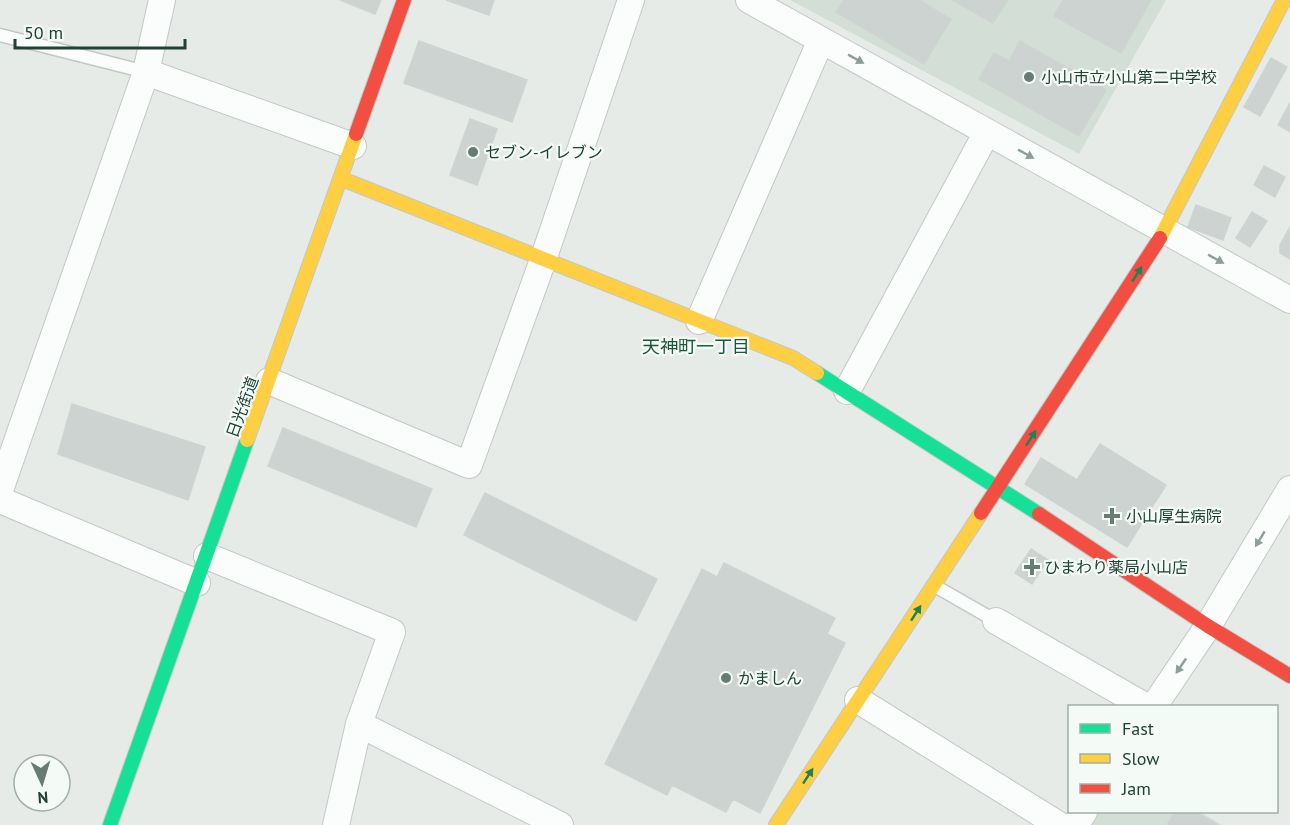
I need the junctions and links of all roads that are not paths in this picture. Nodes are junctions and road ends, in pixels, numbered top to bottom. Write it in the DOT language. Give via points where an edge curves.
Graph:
graph roads {
  1 [pos="162,0"];
  2 [pos="404,0"];
  3 [pos="632,0"];
  4 [pos="749,0"];
  5 [pos="1284,0"];
  6 [pos="0,35"];
  7 [pos="821,40"];
  8 [pos="146,72"];
  9 [pos="987,132"];
  10 [pos="353,146"];
  11 [pos="342,178"];
  12 [pos="1165,231"];
  13 [pos="543,260"];
  14 [pos="1290,300"];
  15 [pos="699,321"];
  16 [pos="269,381"];
  17 [pos="847,392"];
  18 [pos="999,487"];
  19 [pos="1290,489"];
  20 [pos="0,490"];
  21 [pos="0,500"];
  22 [pos="207,556"];
  23 [pos="197,584"];
  24 [pos="934,585"];
  25 [pos="996,621"];
  26 [pos="1208,627"];
  27 [pos="1290,676"];
  28 [pos="858,700"];
  29 [pos="1143,705"];
  30 [pos="1155,705"];
  31 [pos="359,724"];
  32 [pos="110,825"];
  33 [pos="336,825"];
  34 [pos="560,825"];
  35 [pos="776,825"];
  36 [pos="1059,825"];
  1 -- 8 [label="street"];
  2 -- 10 [label="street, 日光街道"];
  3 -- 13 [label="street"];
  4 -- 7 [label="street"];
  5 -- 12 [label="street"];
  6 -- 8 [label="lane"];
  7 -- 9 [label="street, one-way"];
  7 -- 15 [label="street"];
  8 -- 10 [label="street"];
  8 -- 20 [label="street"];
  9 -- 12 [label="street, one-way"];
  9 -- 17 [label="street"];
  10 -- 11 [label="street, 日光街道"];
  11 -- 13 [label="street"];
  11 -- 16 [label="street, 日光街道"];
  12 -- 14 [label="street, one-way"];
  18 -- 12 [label="street, one-way"];
  13 -- 15 [label="street"];
  13 -- 16 [label="street" via="469,465"];
  15 -- 17 [label="street" via="793,358"];
  16 -- 22 [label="street, 日光街道"];
  17 -- 18 [label="street"];
  18 -- 24 [label="street"];
  18 -- 26 [label="street"];
  19 -- 26 [label="street, one-way"];
  21 -- 23 [label="street"];
  22 -- 23 [label="street, 日光街道"];
  22 -- 31 [label="street" via="392,632"];
  23 -- 32 [label="street, 日光街道"];
  24 -- 25 [label="lane"];
  28 -- 24 [label="street, one-way"];
  25 -- 29 [label="street"];
  26 -- 27 [label="street"];
  26 -- 30 [label="street, one-way"];
  35 -- 28 [label="street, one-way"];
  28 -- 36 [label="street"];
  31 -- 33 [label="street"];
  31 -- 34 [label="street"];
}
